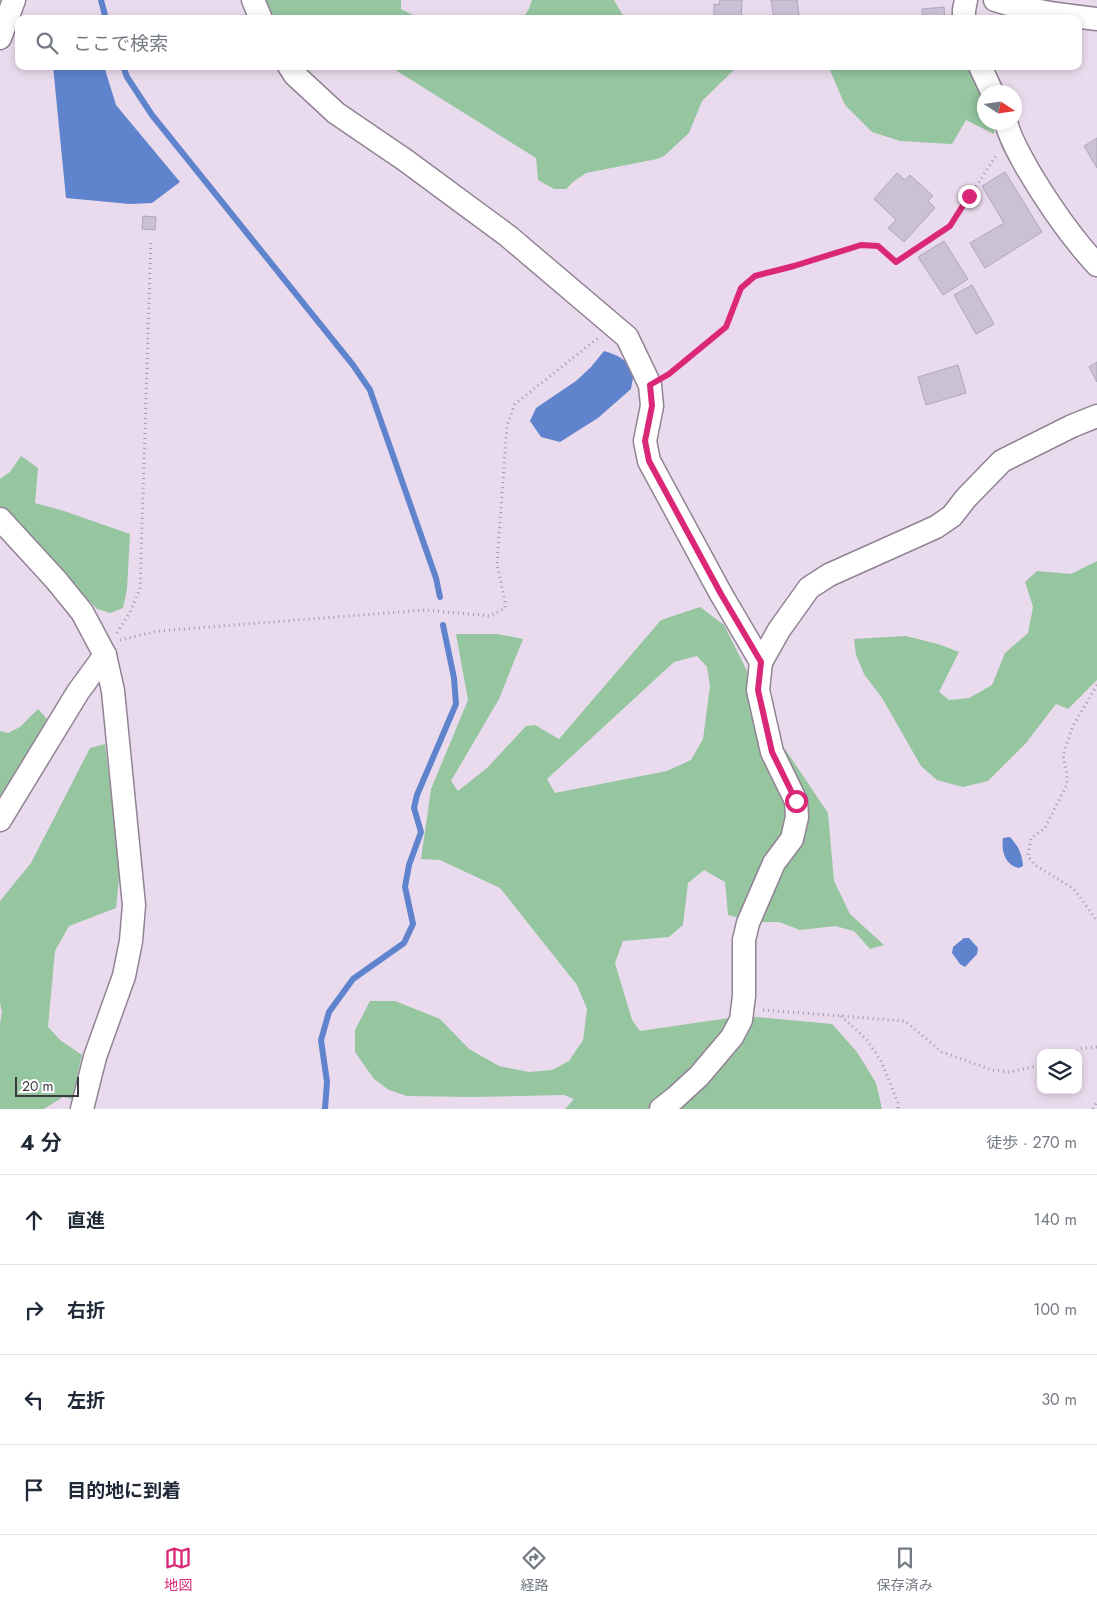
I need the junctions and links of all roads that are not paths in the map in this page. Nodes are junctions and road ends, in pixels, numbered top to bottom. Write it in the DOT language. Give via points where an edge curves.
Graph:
graph roads {
  1 [pos="14,0"];
  2 [pos="252,0"];
  3 [pos="966,0"];
  4 [pos="995,0"];
  5 [pos="259,15"];
  6 [pos="964,15"];
  7 [pos="1063,15"];
  8 [pos="1082,17"];
  9 [pos="1097,19"];
  10 [pos="0,38"];
  11 [pos="292,70"];
  12 [pos="982,70"];
  13 [pos="989,85"];
  14 [pos="1008,130"];
  15 [pos="1097,265"];
  16 [pos="1097,416"];
  17 [pos="0,519"];
  18 [pos="109,649"];
  19 [pos="761,662"];
  20 [pos="0,820"];
  21 [pos="82,1109"];
  22 [pos="660,1109"];
  1 -- 10 [label="street"];
  2 -- 5 [label="street"];
  3 -- 6 [label="street"];
  4 -- 7 [label="street"];
  8 -- 9 [label="street"];
  11 -- 19 [label="street" via="336,113 508,236 627,338 650,385 652,406 645,441 649,461"];
  12 -- 13 [label="street"];
  14 -- 15 [label="street" via="1041,192"];
  16 -- 19 [label="street" via="1002,461 952,516 936,527 829,575 809,588"];
  17 -- 18 [label="street" via="56,580"];
  18 -- 20 [label="street" via="78,692"];
  18 -- 21 [label="street" via="134,905 132,941"];
  19 -- 22 [label="street" via="758,690 772,752 796,801 797,817 792,839 774,863 748,923 744,940 741,1020 732,1037 699,1076"];
}
